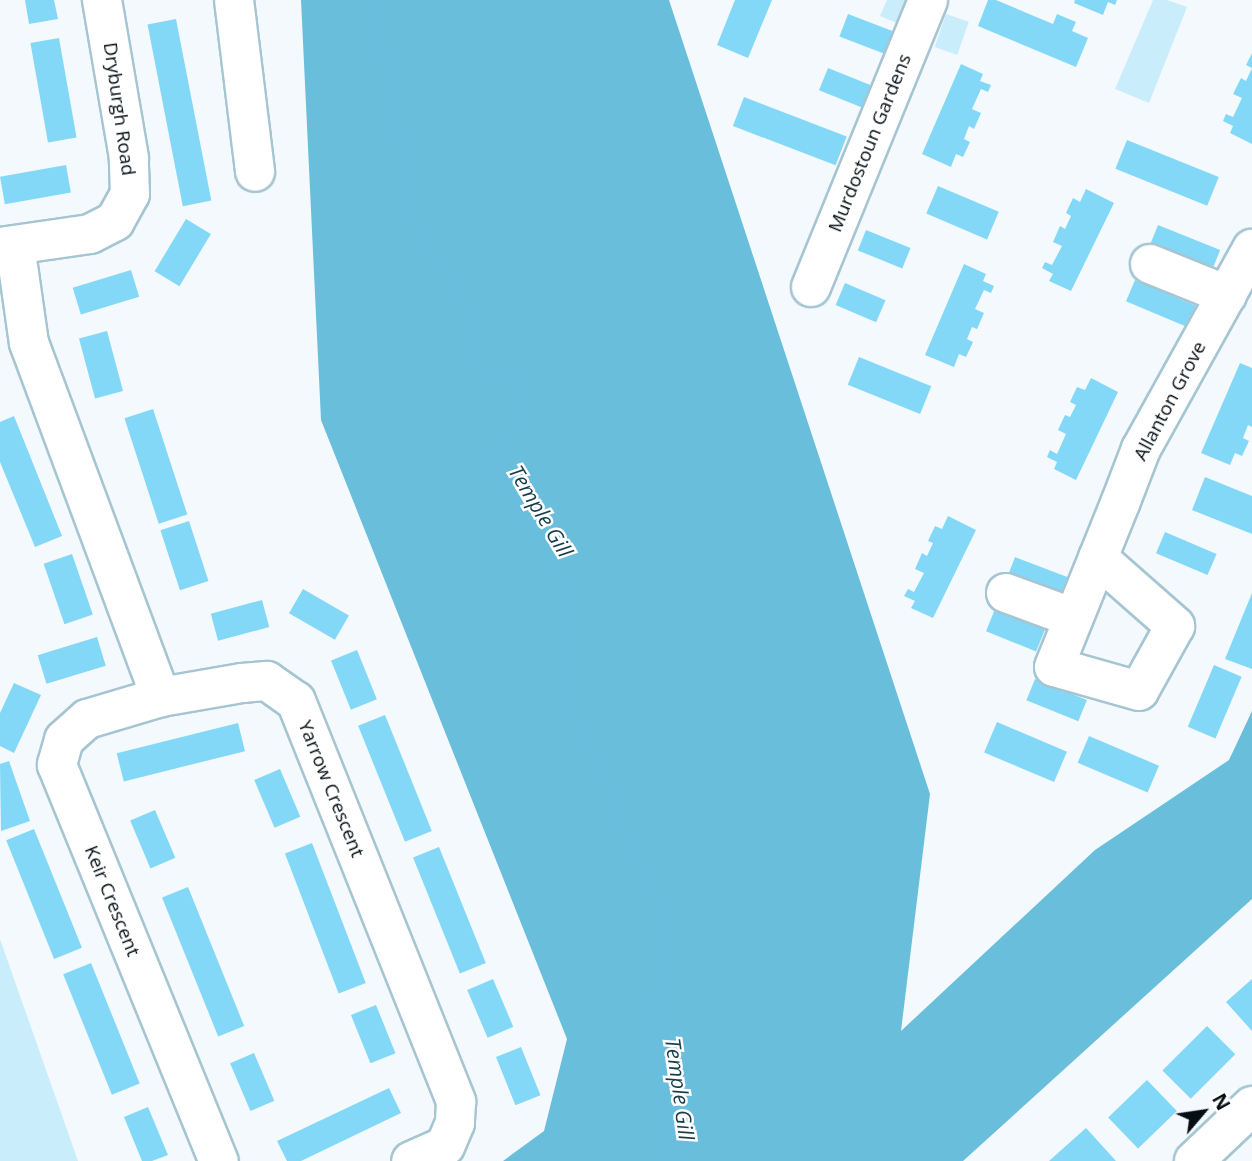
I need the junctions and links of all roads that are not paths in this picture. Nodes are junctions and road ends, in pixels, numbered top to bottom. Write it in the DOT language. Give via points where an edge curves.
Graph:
graph roads {
  1 [pos="102,0"];
  2 [pos="234,0"];
  3 [pos="928,0"];
  4 [pos="255,172"];
  5 [pos="7,246"];
  6 [pos="1252,249"];
  7 [pos="1150,264"];
  8 [pos="811,287"];
  9 [pos="1227,295"];
  10 [pos="1098,558"];
  11 [pos="1006,593"];
  12 [pos="1074,618"];
  13 [pos="162,697"];
  14 [pos="1252,1106"];
  15 [pos="219,1161"];
  16 [pos="411,1161"];
  17 [pos="1194,1161"];
  1 -- 5 [label="street, Dryburgh Road" via="129,158 130,194 115,221 90,234"];
  2 -- 4 [label="street"];
  3 -- 8 [label="street, Murdostoun Gardens"];
  5 -- 13 [label="street" via="29,343"];
  6 -- 9 [label="street, Allanton Grove"];
  7 -- 9 [label="street"];
  9 -- 10 [label="street, Allanton Grove" via="1142,449"];
  10 -- 12 [label="street, Allanton Grove"];
  10 -- 12 [label="street, Allanton Grove" via="1175,626 1139,691 1054,667"];
  11 -- 12 [label="street"];
  13 -- 15 [label="street, Keir Crescent" via="88,719 64,740 57,765"];
  13 -- 16 [label="street, Yarrow Crescent" via="267,681 296,701 456,1102 455,1123 446,1146"];
  14 -- 17 [label="street"];
}
